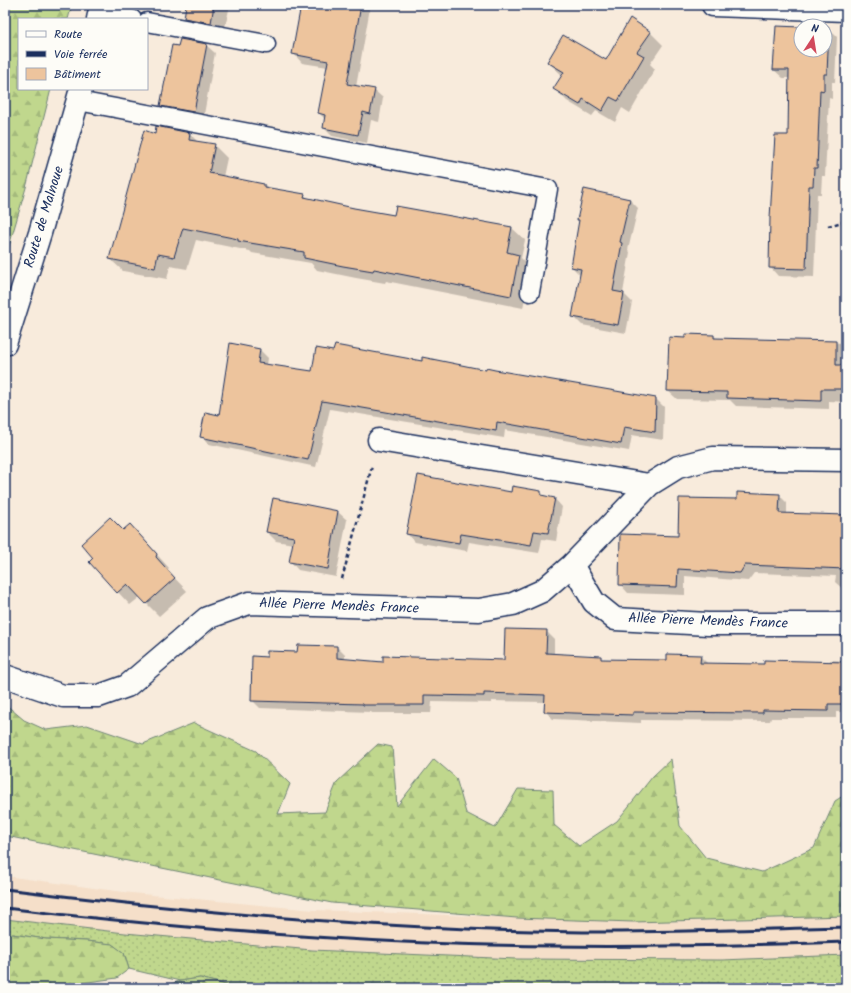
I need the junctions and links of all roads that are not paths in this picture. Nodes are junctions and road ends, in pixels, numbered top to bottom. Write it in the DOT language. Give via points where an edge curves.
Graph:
graph roads {
  1 [pos="713,5"];
  2 [pos="846,10"];
  3 [pos="100,12"];
  4 [pos="127,18"];
  5 [pos="148,22"];
  6 [pos="266,44"];
  7 [pos="80,95"];
  8 [pos="530,292"];
  9 [pos="5,344"];
  10 [pos="379,440"];
  11 [pos="846,460"];
  12 [pos="649,485"];
  13 [pos="572,565"];
  14 [pos="846,624"];
  15 [pos="5,676"];
  1 -- 2 [label="street"];
  3 -- 4 [label="lane"];
  5 -- 6 [label="lane"];
  7 -- 8 [label="lane" via="548,189"];
  7 -- 9 [label="street, Route de Malnoue"];
  10 -- 12 [label="street"];
  11 -- 12 [label="street, Allée Pierre Mendès France" via="713,458 678,467"];
  12 -- 13 [label="street, Allée Pierre Mendès France"];
  13 -- 14 [label="street, Allée Pierre Mendès France" via="594,602 615,619 708,624"];
  13 -- 15 [label="street, Allée Pierre Mendès France" via="542,591 513,604 479,610 249,603 207,618 127,686 99,696 63,696"];
}
